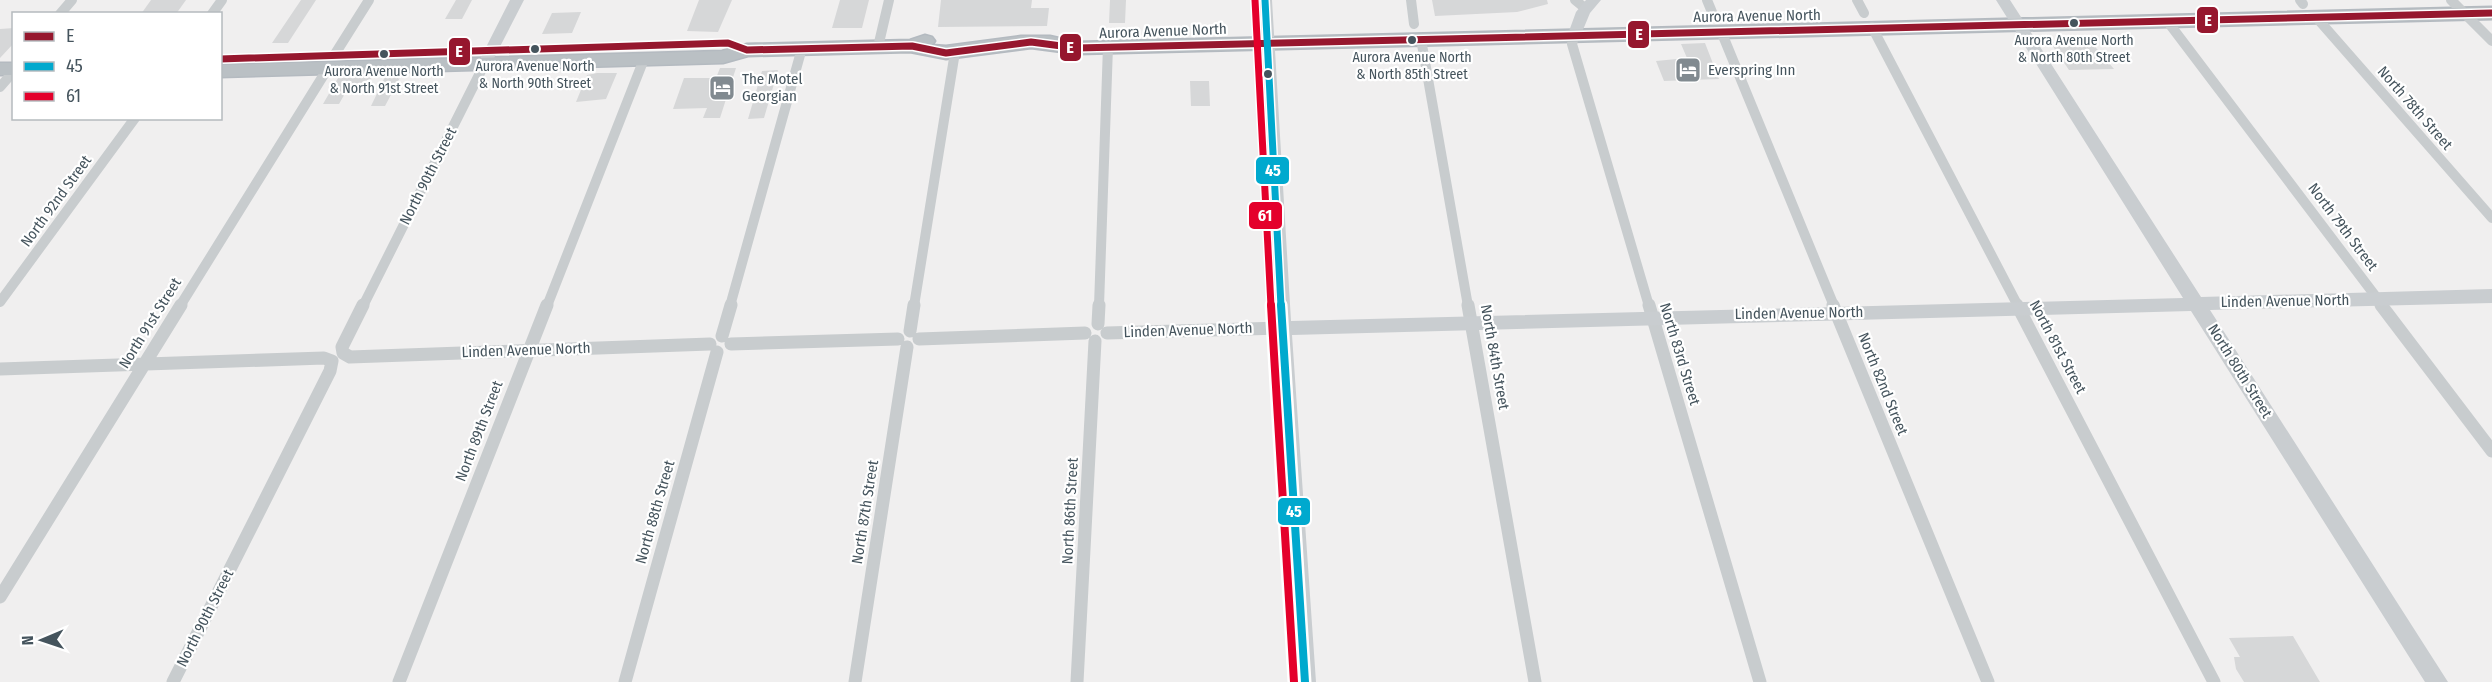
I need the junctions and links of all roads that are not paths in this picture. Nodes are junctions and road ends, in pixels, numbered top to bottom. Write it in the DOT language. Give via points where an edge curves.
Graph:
graph roads {
  1 [pos="72,0"];
  2 [pos="369,0"];
  3 [pos="517,0"];
  4 [pos="889,0"];
  5 [pos="1265,0"];
  6 [pos="1411,0"];
  7 [pos="2457,4"];
  8 [pos="2306,7"];
  9 [pos="62,12"];
  10 [pos="2011,12"];
  11 [pos="1582,13"];
  12 [pos="2492,13"];
  13 [pos="1864,14"];
  14 [pos="1714,16"];
  15 [pos="2168,22"];
  16 [pos="1266,35"];
  17 [pos="1419,37"];
  18 [pos="2492,41"];
  19 [pos="1057,42"];
  20 [pos="1005,44"];
  21 [pos="912,46"];
  22 [pos="1108,46"];
  23 [pos="878,47"];
  24 [pos="802,48"];
  25 [pos="747,50"];
  26 [pos="955,52"];
  27 [pos="488,56"];
  28 [pos="644,59"];
  29 [pos="332,61"];
  30 [pos="226,67"];
  31 [pos="12,72"];
  32 [pos="0,87"];
  33 [pos="134,120"];
  34 [pos="2492,218"];
  35 [pos="2492,296"];
  36 [pos="2379,299"];
  37 [pos="0,302"];
  38 [pos="2198,303"];
  39 [pos="2018,307"];
  40 [pos="1836,313"];
  41 [pos="1651,317"];
  42 [pos="1472,323"];
  43 [pos="1102,328"];
  44 [pos="1282,328"];
  45 [pos="1090,337"];
  46 [pos="908,339"];
  47 [pos="726,340"];
  48 [pos="714,348"];
  49 [pos="529,349"];
  50 [pos="337,357"];
  51 [pos="145,363"];
  52 [pos="0,369"];
  53 [pos="2492,451"];
  54 [pos="0,597"];
  55 [pos="173,682"];
  56 [pos="399,682"];
  57 [pos="626,682"];
  58 [pos="855,682"];
  59 [pos="1077,682"];
  60 [pos="1305,682"];
  61 [pos="1535,682"];
  62 [pos="1760,682"];
  63 [pos="1988,682"];
  64 [pos="2214,682"];
  65 [pos="2437,682"];
  1 -- 9 [label="street"];
  2 -- 29 [label="street, North 91st Street"];
  3 -- 27 [label="street, North 90th Street"];
  4 -- 23 [label="street"];
  5 -- 16 [label="street"];
  6 -- 17 [label="street, North 84th Street"];
  7 -- 8 [label="highway, Aurora Avenue North"];
  7 -- 12 [label="highway, Aurora Avenue North"];
  7 -- 18 [label="street"];
  8 -- 10 [label="highway, Aurora Avenue North"];
  8 -- 15 [label="highway, Aurora Avenue North"];
  8 -- 34 [label="street, North 78th Street"];
  10 -- 13 [label="highway, Aurora Avenue North"];
  10 -- 15 [label="highway, Aurora Avenue North"];
  10 -- 38 [label="street, North 80th Street"];
  11 -- 14 [label="highway, Aurora Avenue North"];
  11 -- 17 [label="highway, Aurora Avenue North"];
  11 -- 41 [label="street, North 83rd Street" via="1572,44"];
  13 -- 14 [label="highway, Aurora Avenue North"];
  13 -- 39 [label="street, North 81st Street"];
  14 -- 40 [label="street, North 82nd Street"];
  15 -- 36 [label="street, North 79th Street"];
  16 -- 17 [label="highway, Aurora Avenue North"];
  16 -- 19 [label="highway, Aurora Avenue North" via="1078,34"];
  16 -- 22 [label="highway, Aurora Avenue North"];
  16 -- 44 [label="street"];
  17 -- 42 [label="street, North 84th Street"];
  19 -- 20 [label="highway, Aurora Avenue North"];
  19 -- 22 [label="highway, Aurora Avenue North" via="1077,48"];
  20 -- 21 [label="highway, Aurora Avenue North" via="974,39 925,41"];
  20 -- 26 [label="highway, Aurora Avenue North" via="981,51"];
  21 -- 23 [label="highway, Aurora Avenue North"];
  21 -- 26 [label="highway, Aurora Avenue North" via="926,52"];
  22 -- 43 [label="street"];
  23 -- 24 [label="highway, Aurora Avenue North"];
  24 -- 25 [label="highway, Aurora Avenue North"];
  24 -- 47 [label="street"];
  25 -- 27 [label="highway, Aurora Avenue North" via="728,43"];
  25 -- 28 [label="highway, Aurora Avenue North" via="723,57"];
  26 -- 46 [label="street, North 87th Street"];
  27 -- 28 [label="highway, Aurora Avenue North"];
  27 -- 29 [label="highway, Aurora Avenue North"];
  27 -- 50 [label="street, North 90th Street"];
  28 -- 49 [label="street, North 89th Street"];
  29 -- 30 [label="highway, Aurora Avenue North"];
  29 -- 30 [label="highway, Aurora Avenue North" via="298,55 289,61"];
  29 -- 51 [label="street, North 91st Street"];
  31 -- 32 [label="street"];
  33 -- 37 [label="street, North 92nd Street"];
  35 -- 36 [label="street, Linden Avenue North"];
  36 -- 38 [label="street, Linden Avenue North"];
  36 -- 53 [label="street, North 79th Street"];
  38 -- 39 [label="street, Linden Avenue North"];
  38 -- 65 [label="street, North 80th Street"];
  39 -- 40 [label="street, Linden Avenue North"];
  39 -- 64 [label="street, North 81st Street"];
  40 -- 41 [label="street, Linden Avenue North"];
  40 -- 63 [label="street, North 82nd Street"];
  41 -- 42 [label="street, Linden Avenue North"];
  41 -- 62 [label="street, North 83rd Street"];
  42 -- 44 [label="street, Linden Avenue North"];
  42 -- 61 [label="street, North 84th Street"];
  43 -- 44 [label="street, Linden Avenue North"];
  43 -- 45 [label="street" via="1102,339"];
  44 -- 60 [label="street"];
  45 -- 46 [label="street"];
  45 -- 59 [label="street, North 86th Street"];
  46 -- 47 [label="street"];
  46 -- 58 [label="street, North 87th Street"];
  47 -- 48 [label="street" via="726,350"];
  48 -- 49 [label="street, Linden Avenue North"];
  48 -- 57 [label="street, North 88th Street"];
  49 -- 50 [label="street, Linden Avenue North"];
  49 -- 56 [label="street, North 89th Street"];
  50 -- 51 [label="street, Linden Avenue North"];
  50 -- 55 [label="street, North 90th Street"];
  51 -- 52 [label="street, Linden Avenue North"];
  51 -- 54 [label="street, North 91st Street"];
}
